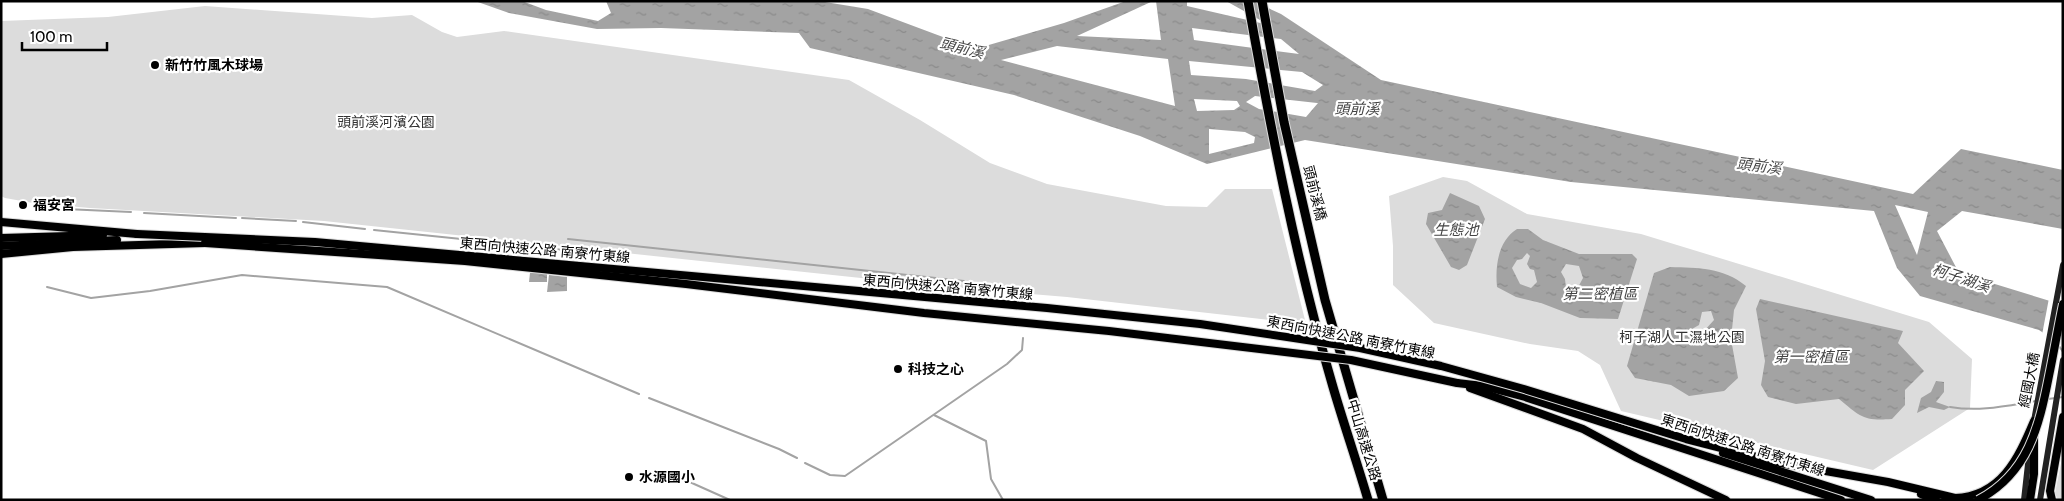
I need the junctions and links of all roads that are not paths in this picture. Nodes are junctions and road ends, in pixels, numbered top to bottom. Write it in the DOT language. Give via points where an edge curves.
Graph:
graph roads {
  1 [pos="1248,1"];
  2 [pos="1262,1"];
  3 [pos="1,224"];
  4 [pos="137,234"];
  5 [pos="1,238"];
  6 [pos="205,244"];
  7 [pos="1,246"];
  8 [pos="1,254"];
  9 [pos="2063,265"];
  10 [pos="2063,304"];
  11 [pos="2063,360"];
  12 [pos="1457,383"];
  13 [pos="1333,388"];
  14 [pos="1350,388"];
  15 [pos="2063,417"];
  16 [pos="2034,421"];
  17 [pos="1686,439"];
  18 [pos="1720,456"];
  19 [pos="1871,479"];
  20 [pos="1368,500"];
  21 [pos="1383,500"];
  22 [pos="1726,500"];
  23 [pos="1841,500"];
  24 [pos="1871,500"];
  25 [pos="1936,500"];
  26 [pos="1978,500"];
  27 [pos="2024,500"];
  28 [pos="2030,500"];
  29 [pos="2040,500"];
  30 [pos="2052,500"];
  1 -- 13 [label="highway, 頭前溪橋, bridge" via="1269,122"];
  2 -- 14 [label="highway, 頭前溪橋, bridge" via="1284,122 1325,300"];
  3 -- 4 [label="highway" via="24,223"];
  4 -- 5 [label="highway, 東西向快速公路 南寮竹東線"];
  4 -- 17 [label="highway, 東西向快速公路 南寮竹東線, bridge" via="375,247 1200,324 1360,348 1441,366"];
  6 -- 7 [label="highway, 東西向快速公路 南寮竹東線" via="100,240"];
  6 -- 8 [label="highway" via="72,247"];
  6 -- 12 [label="highway, 東西向快速公路 南寮竹東線, bridge" via="465,261 696,285 1351,360"];
  9 -- 16 [label="main road, 經國大橋"];
  10 -- 26 [label="highway, bridge" via="2040,418 2030,446 2014,472"];
  11 -- 29 [label="main road"];
  12 -- 18 [label="highway, 東西向快速公路 南寮竹東線" via="1525,397"];
  12 -- 22 [label="highway" via="1583,429"];
  13 -- 20 [label="highway, 中山高速公路"];
  14 -- 21 [label="highway, 中山高速公路"];
  15 -- 30 [label="highway" via="2050,491"];
  16 -- 19 [label="highway, bridge" via="2012,465 1991,488 1980,494 1956,498"];
  16 -- 27 [label="main road, 經國大橋, bridge"];
  16 -- 28 [label="highway, bridge" via="2034,474"];
  17 -- 18 [label="highway, 東西向快速公路 南寮竹東線"];
  17 -- 19 [label="highway" via="1780,464"];
  18 -- 23 [label="highway, 東西向快速公路 南寮竹東線"];
  18 -- 24 [label="highway, 東西向快速公路 南寮竹東線"];
  19 -- 25 [label="highway"];
}
